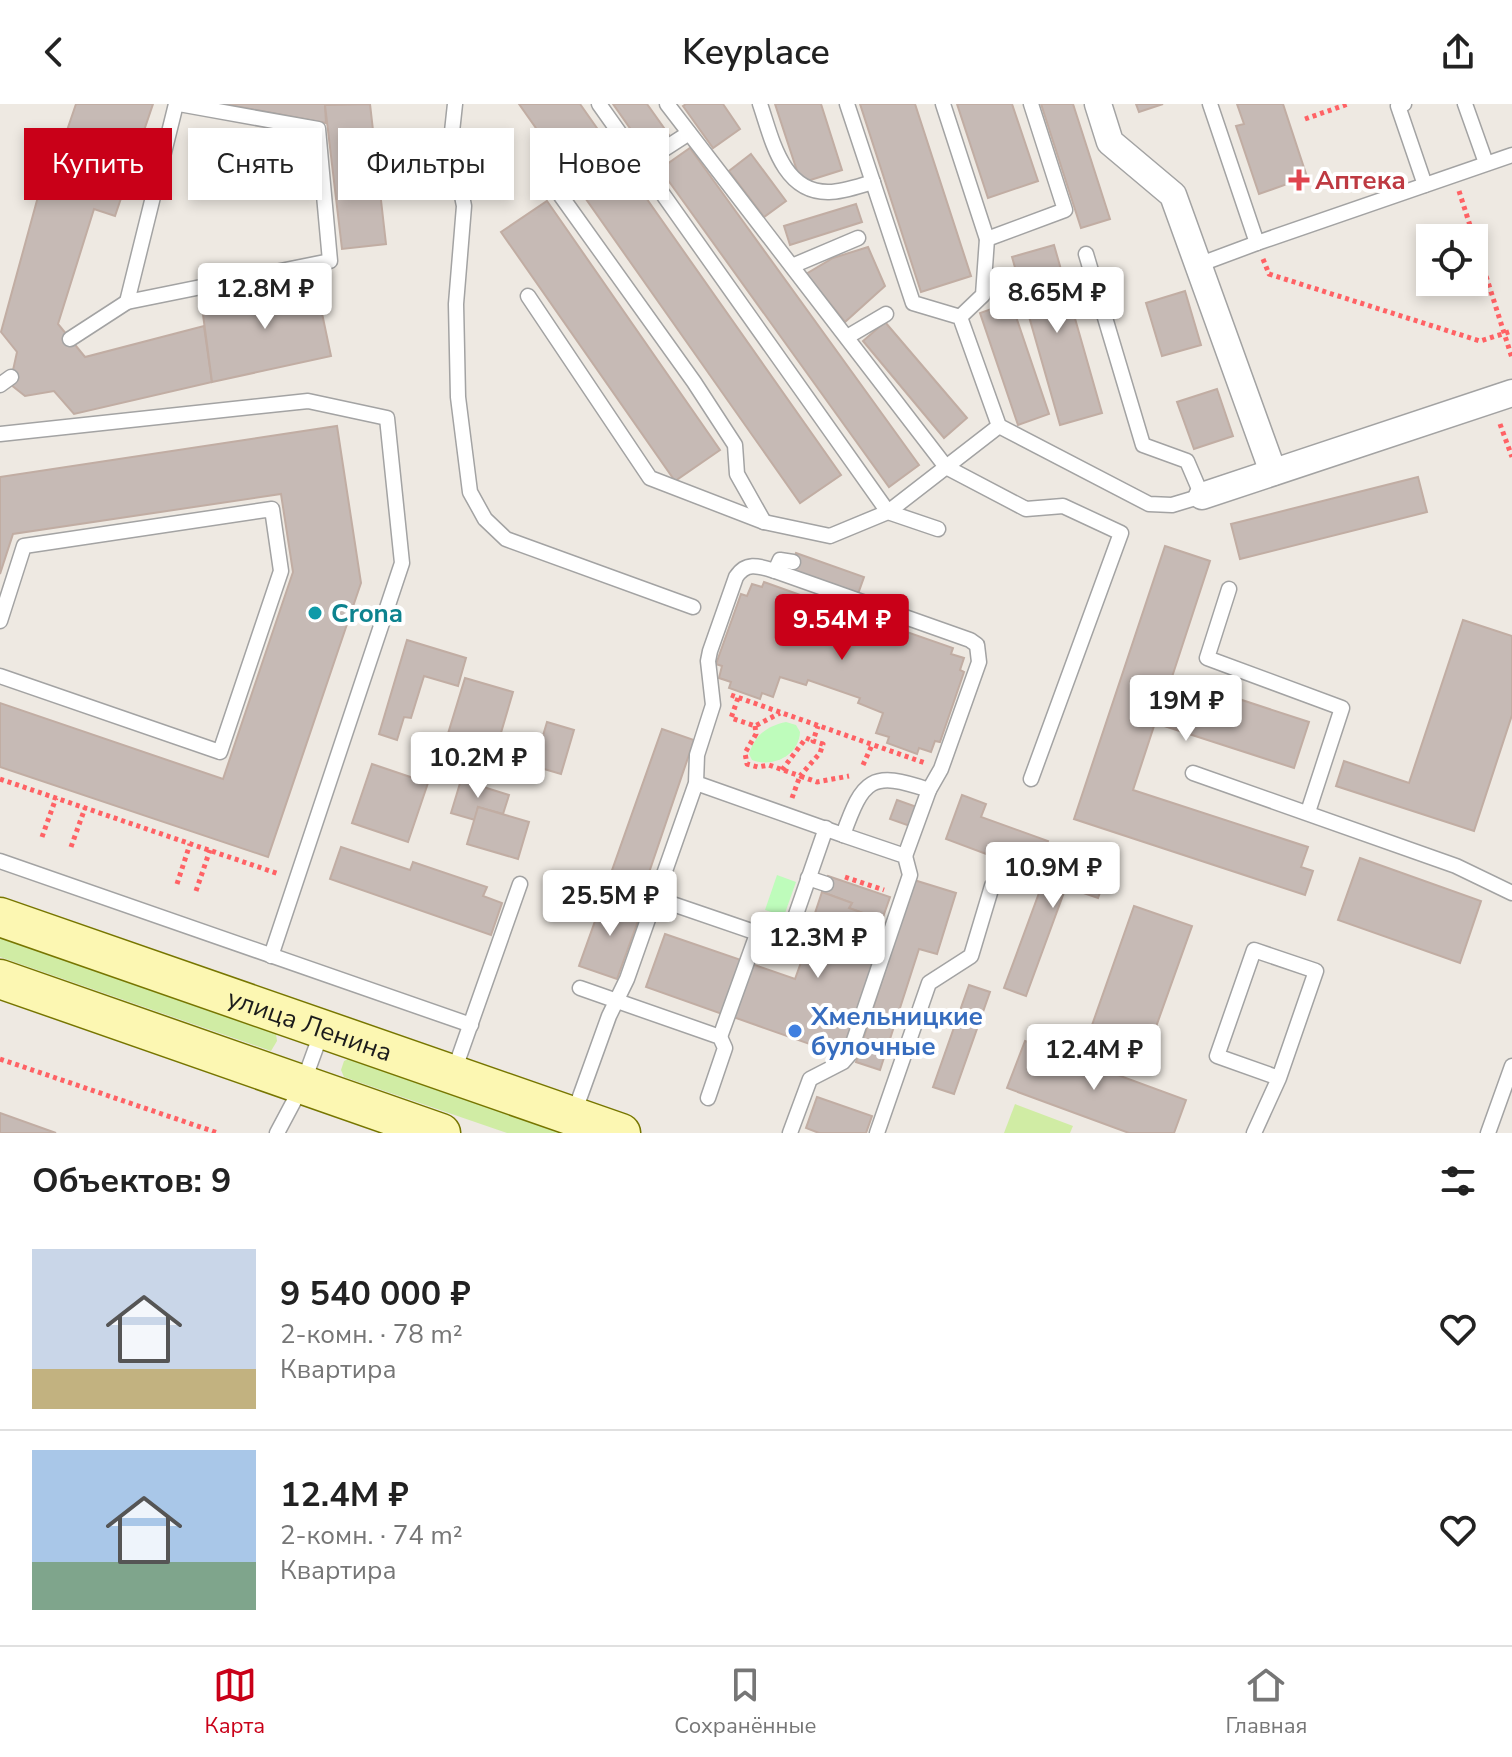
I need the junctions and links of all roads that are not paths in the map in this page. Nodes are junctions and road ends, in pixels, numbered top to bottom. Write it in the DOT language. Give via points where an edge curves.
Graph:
graph roads {
  1 [pos="177,104"];
  2 [pos="455,104"];
  3 [pos="599,104"];
  4 [pos="667,104"];
  5 [pos="760,104"];
  6 [pos="847,104"];
  7 [pos="943,104"];
  8 [pos="1031,104"];
  9 [pos="1098,104"];
  10 [pos="1210,104"];
  11 [pos="1404,104"];
  12 [pos="1465,104"];
  13 [pos="616,128"];
  14 [pos="689,133"];
  15 [pos="669,146"];
  16 [pos="1512,155"];
  17 [pos="1486,163"];
  18 [pos="873,182"];
  19 [pos="1425,185"];
  20 [pos="564,200"];
  21 [pos="667,200"];
  22 [pos="858,238"];
  23 [pos="987,239"];
  24 [pos="1257,243"];
  25 [pos="1086,254"];
  26 [pos="1198,265"];
  27 [pos="792,266"];
  28 [pos="528,296"];
  29 [pos="127,302"];
  30 [pos="886,314"];
  31 [pos="960,317"];
  32 [pos="847,337"];
  33 [pos="70,339"];
  34 [pos="1502,396"];
  35 [pos="999,426"];
  36 [pos="0,434"];
  37 [pos="946,467"];
  38 [pos="1273,472"];
  39 [pos="1202,496"];
  40 [pos="888,512"];
  41 [pos="764,522"];
  42 [pos="938,529"];
  43 [pos="793,562"];
  44 [pos="775,571"];
  45 [pos="1229,589"];
  46 [pos="693,607"];
  47 [pos="0,621"];
  48 [pos="0,676"];
  49 [pos="1193,773"];
  50 [pos="1031,779"];
  51 [pos="696,783"];
  52 [pos="929,790"];
  53 [pos="1308,812"];
  54 [pos="826,828"];
  55 [pos="843,835"];
  56 [pos="905,856"];
  57 [pos="0,861"];
  58 [pos="811,872"];
  59 [pos="520,884"];
  60 [pos="826,884"];
  61 [pos="992,886"];
  62 [pos="1512,893"];
  63 [pos="655,898"];
  64 [pos="0,917"];
  65 [pos="757,934"];
  66 [pos="271,956"];
  67 [pos="0,979"];
  68 [pos="580,988"];
  69 [pos="616,1000"];
  70 [pos="471,1025"];
  71 [pos="323,1030"];
  72 [pos="720,1037"];
  73 [pos="1512,1066"];
  74 [pos="452,1074"];
  75 [pos="1279,1078"];
  76 [pos="302,1086"];
  77 [pos="708,1098"];
  78 [pos="573,1116"];
  79 [pos="277,1133"];
  80 [pos="441,1133"];
  81 [pos="621,1133"];
  82 [pos="790,1133"];
  83 [pos="877,1133"];
  84 [pos="1254,1133"];
  85 [pos="1488,1133"];
  1 -- 29 [label="lane"];
  1 -- 29 [label="lane" via="318,129 330,261"];
  2 -- 46 [label="lane" via="451,141 464,206 456,304 458,397 470,492 485,519 506,539"];
  3 -- 13 [label="lane"];
  4 -- 14 [label="lane"];
  5 -- 18 [label="lane" via="777,155 804,188 829,192"];
  6 -- 18 [label="lane"];
  7 -- 23 [label="lane"];
  8 -- 23 [label="lane" via="1065,210"];
  9 -- 26 [label="street" via="1110,142 1173,195"];
  10 -- 24 [label="lane"];
  11 -- 19 [label="lane" via="1398,106"];
  12 -- 17 [label="lane"];
  14 -- 15 [label="lane"];
  14 -- 27 [label="lane"];
  16 -- 17 [label="lane"];
  17 -- 19 [label="lane"];
  18 -- 31 [label="lane" via="913,303"];
  19 -- 24 [label="lane"];
  20 -- 41 [label="lane" via="735,445 737,474"];
  21 -- 40 [label="lane"];
  22 -- 27 [label="lane"];
  23 -- 31 [label="lane" via="983,295"];
  24 -- 26 [label="lane"];
  25 -- 39 [label="lane" via="1143,445 1187,461"];
  26 -- 38 [label="street"];
  27 -- 32 [label="lane"];
  28 -- 41 [label="lane" via="650,478"];
  29 -- 33 [label="lane"];
  30 -- 32 [label="lane"];
  31 -- 35 [label="lane"];
  32 -- 37 [label="lane"];
  34 -- 38 [label="street"];
  35 -- 37 [label="lane"];
  35 -- 39 [label="lane" via="1149,504 1172,505"];
  36 -- 66 [label="lane" via="308,401 387,418 402,563"];
  37 -- 40 [label="lane"];
  37 -- 50 [label="lane" via="1026,509 1063,506 1121,533"];
  38 -- 39 [label="street"];
  40 -- 41 [label="lane" via="830,536"];
  40 -- 42 [label="lane"];
  43 -- 44 [label="lane" via="780,560"];
  44 -- 51 [label="lane" via="749,566 736,577 708,661 713,705 697,755"];
  44 -- 52 [label="lane" via="977,645 979,662"];
  45 -- 53 [label="lane" via="1207,658 1342,708"];
  47 -- 48 [label="lane" via="24,546 272,509 281,571 220,752"];
  49 -- 53 [label="lane"];
  51 -- 54 [label="lane"];
  51 -- 63 [label="lane"];
  52 -- 55 [label="lane" via="889,779 869,785 854,803"];
  52 -- 56 [label="lane"];
  53 -- 62 [label="lane" via="1456,866"];
  54 -- 55 [label="lane"];
  54 -- 58 [label="lane"];
  55 -- 56 [label="lane"];
  56 -- 82 [label="lane" via="910,875 904,897 849,1055 810,1079"];
  57 -- 66 [label="lane"];
  58 -- 60 [label="lane"];
  58 -- 65 [label="lane" via="786,933"];
  59 -- 70 [label="lane"];
  61 -- 83 [label="lane" via="971,956 929,983"];
  63 -- 65 [label="lane"];
  63 -- 69 [label="lane"];
  64 -- 71 [label="main road, улица Ленина"];
  65 -- 72 [label="lane"];
  66 -- 70 [label="lane"];
  67 -- 76 [label="main road"];
  68 -- 69 [label="lane"];
  69 -- 72 [label="lane"];
  69 -- 78 [label="lane"];
  70 -- 74 [label="lane"];
  71 -- 74 [label="main road, улица Ленина"];
  71 -- 76 [label="lane"];
  72 -- 77 [label="lane" via="725,1048"];
  73 -- 85 [label="lane"];
  74 -- 78 [label="main road, улица Ленина"];
  75 -- 75 [label="lane" via="1316,971 1254,950 1217,1056"];
  75 -- 84 [label="lane"];
  76 -- 79 [label="lane"];
  76 -- 80 [label="main road"];
  78 -- 81 [label="main road, улица Ленина"];
}
